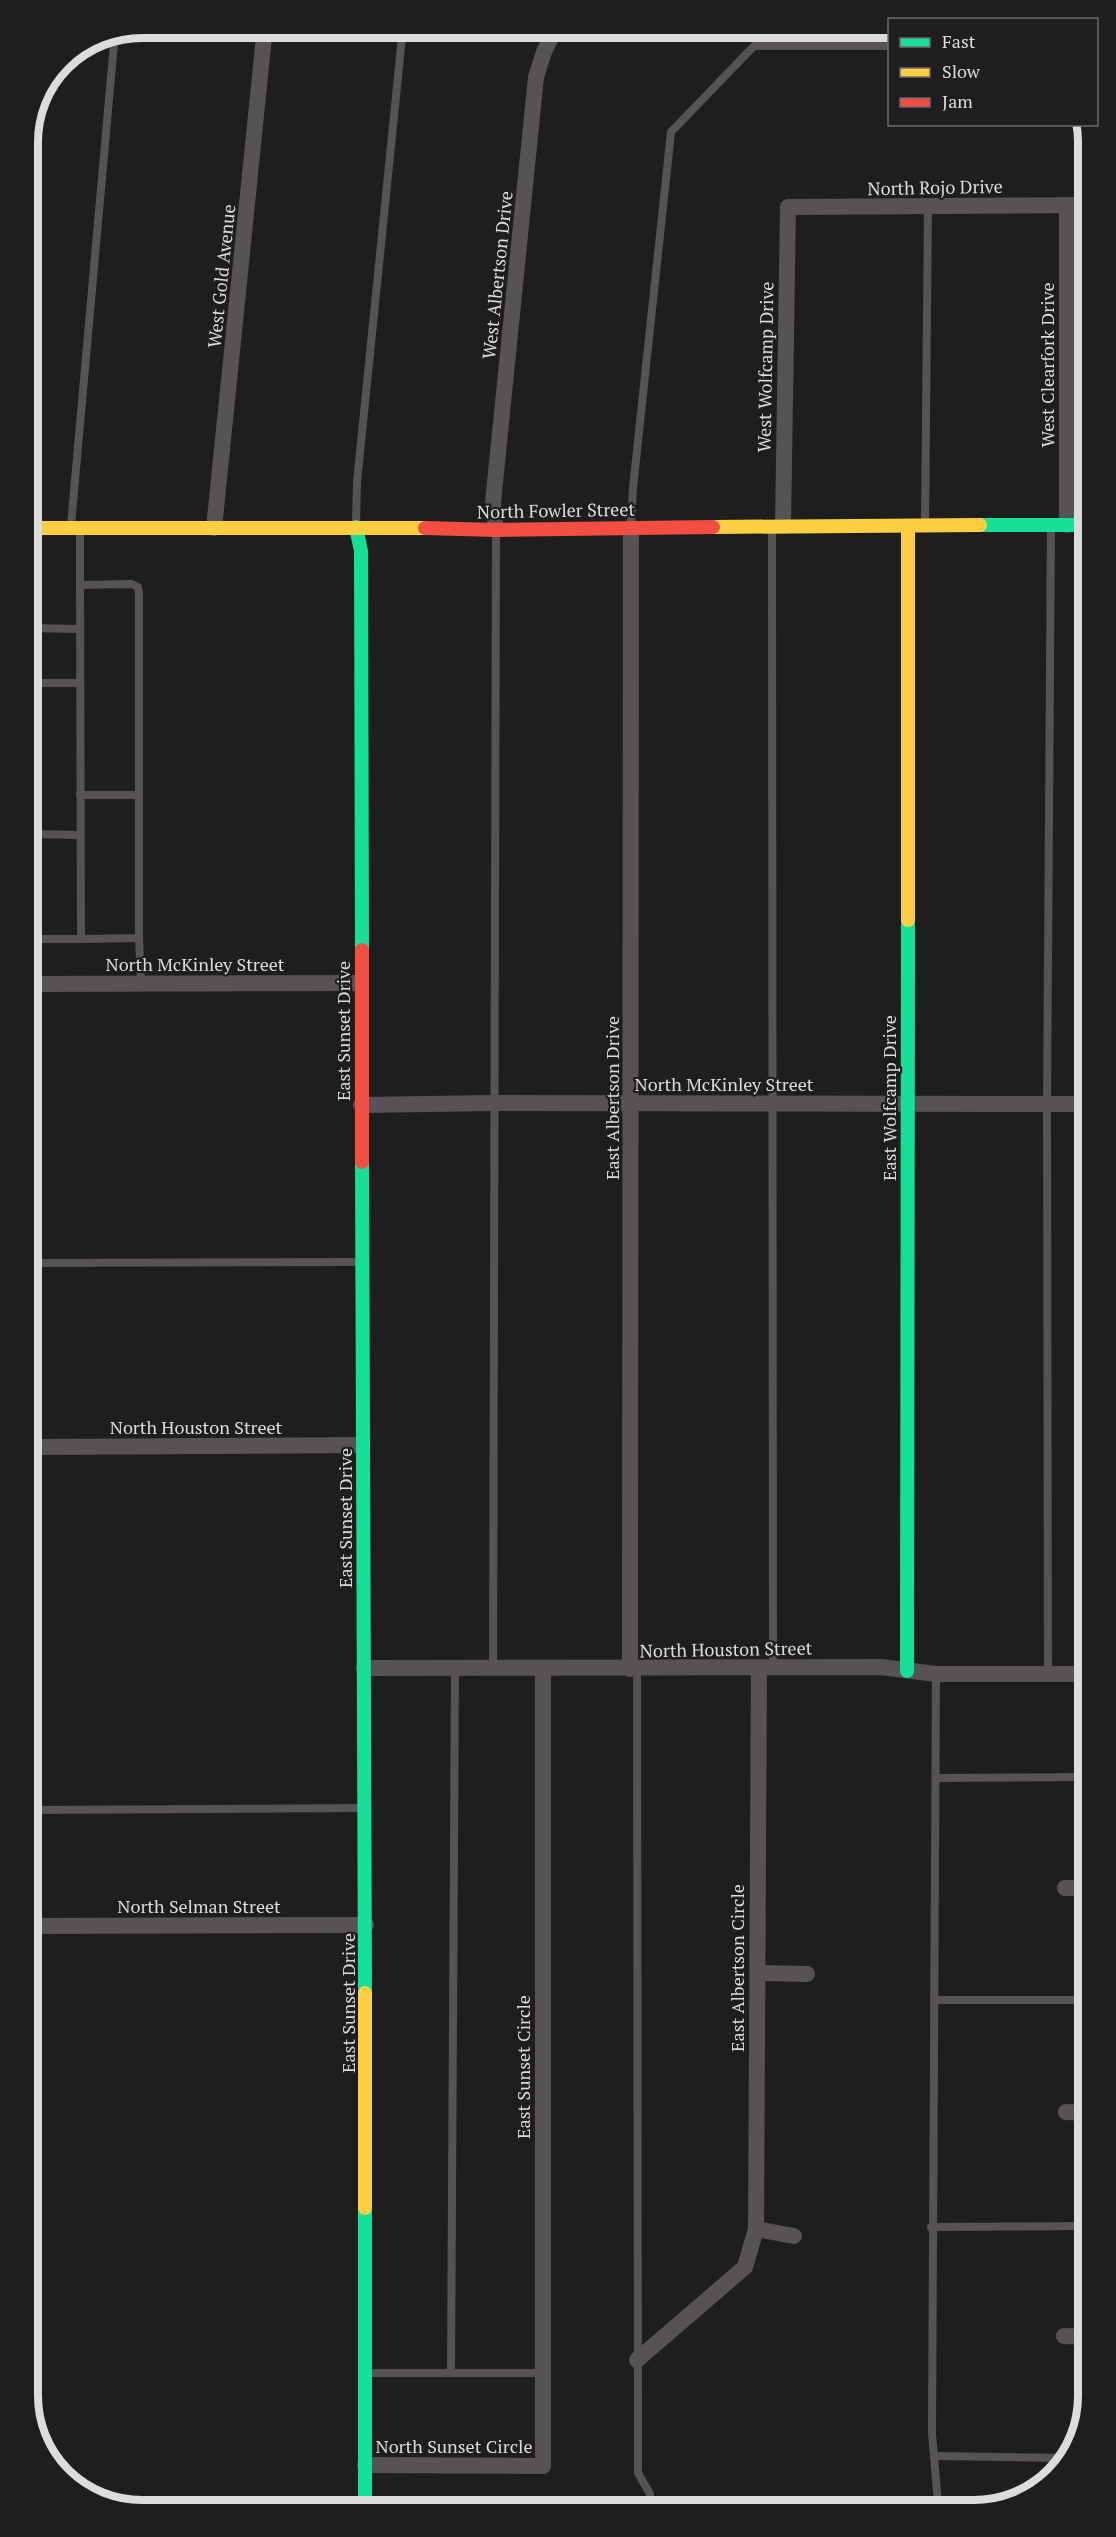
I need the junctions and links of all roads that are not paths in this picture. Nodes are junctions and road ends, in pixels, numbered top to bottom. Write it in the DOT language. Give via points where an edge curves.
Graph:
graph roads {
  1 [pos="265,38"];
  2 [pos="402,38"];
  3 [pos="551,38"];
  4 [pos="114,42"];
  5 [pos="888,46"];
  6 [pos="1075,205"];
  7 [pos="788,207"];
  8 [pos="928,208"];
  9 [pos="925,525"];
  10 [pos="1059,525"];
  11 [pos="1078,525"];
  12 [pos="778,526"];
  13 [pos="908,526"];
  14 [pos="356,527"];
  15 [pos="631,527"];
  16 [pos="38,528"];
  17 [pos="75,528"];
  18 [pos="214,528"];
  19 [pos="496,530"];
  20 [pos="80,585"];
  21 [pos="38,628"];
  22 [pos="80,629"];
  23 [pos="38,683"];
  24 [pos="80,683"];
  25 [pos="80,795"];
  26 [pos="139,795"];
  27 [pos="38,834"];
  28 [pos="80,835"];
  29 [pos="139,938"];
  30 [pos="38,939"];
  31 [pos="81,939"];
  32 [pos="361,983"];
  33 [pos="38,984"];
  34 [pos="141,984"];
  35 [pos="494,1103"];
  36 [pos="632,1103"];
  37 [pos="907,1103"];
  38 [pos="771,1104"];
  39 [pos="1047,1104"];
  40 [pos="1078,1104"];
  41 [pos="362,1105"];
  42 [pos="362,1262"];
  43 [pos="38,1263"];
  44 [pos="362,1445"];
  45 [pos="38,1447"];
  46 [pos="766,1667"];
  47 [pos="364,1668"];
  48 [pos="455,1669"];
  49 [pos="494,1669"];
  50 [pos="543,1669"];
  51 [pos="633,1669"];
  52 [pos="907,1671"];
  53 [pos="936,1674"];
  54 [pos="1078,1674"];
  55 [pos="1048,1676"];
  56 [pos="1078,1777"];
  57 [pos="937,1778"];
  58 [pos="365,1808"];
  59 [pos="38,1810"];
  60 [pos="1065,1888"];
  61 [pos="1078,1888"];
  62 [pos="366,1925"];
  63 [pos="38,1926"];
  64 [pos="758,1973"];
  65 [pos="807,1974"];
  66 [pos="934,2000"];
  67 [pos="1078,2000"];
  68 [pos="1066,2112"];
  69 [pos="1078,2113"];
  70 [pos="1078,2226"];
  71 [pos="931,2227"];
  72 [pos="756,2229"];
  73 [pos="794,2236"];
  74 [pos="1064,2336"];
  75 [pos="1078,2337"];
  76 [pos="638,2360"];
  77 [pos="451,2372"];
  78 [pos="365,2373"];
  79 [pos="543,2373"];
  80 [pos="934,2456"];
  81 [pos="1058,2457"];
  82 [pos="365,2465"];
  83 [pos="543,2466"];
  84 [pos="365,2499"];
  85 [pos="650,2500"];
  86 [pos="938,2500"];
  1 -- 18 [label="street, West Gold Avenue"];
  2 -- 14 [label="lane" via="357,482"];
  3 -- 19 [label="street, West Albertson Drive" via="536,77 494,502"];
  4 -- 17 [label="lane"];
  5 -- 15 [label="lane" via="754,46 671,132"];
  6 -- 8 [label="street, North Rojo Drive"];
  6 -- 10 [label="street, West Clearfork Drive"];
  7 -- 8 [label="street, North Rojo Drive"];
  7 -- 12 [label="street, West Wolfcamp Drive"];
  8 -- 9 [label="lane"];
  9 -- 10 [label="street, North Fowler Street"];
  9 -- 13 [label="street, North Fowler Street"];
  10 -- 11 [label="street, North Fowler Street"];
  10 -- 39 [label="lane"];
  12 -- 13 [label="street, North Fowler Street"];
  12 -- 15 [label="street, North Fowler Street"];
  12 -- 38 [label="lane"];
  13 -- 37 [label="street, East Wolfcamp Drive"];
  14 -- 18 [label="street, North Fowler Street"];
  14 -- 19 [label="street, North Fowler Street"];
  14 -- 32 [label="street, East Sunset Drive" via="362,551"];
  15 -- 19 [label="street, North Fowler Street"];
  15 -- 36 [label="street, East Albertson Drive"];
  16 -- 17 [label="street, North Fowler Street"];
  17 -- 18 [label="street, North Fowler Street"];
  17 -- 20 [label="lane"];
  19 -- 35 [label="lane"];
  20 -- 22 [label="lane"];
  20 -- 26 [label="lane" via="138,587"];
  21 -- 22 [label="lane"];
  22 -- 24 [label="lane"];
  23 -- 24 [label="lane"];
  24 -- 25 [label="lane"];
  25 -- 26 [label="lane"];
  25 -- 28 [label="lane"];
  26 -- 29 [label="lane"];
  27 -- 28 [label="lane"];
  28 -- 31 [label="lane"];
  29 -- 31 [label="lane"];
  29 -- 34 [label="lane"];
  30 -- 31 [label="lane"];
  32 -- 34 [label="street, North McKinley Street"];
  32 -- 41 [label="street, East Sunset Drive"];
  33 -- 34 [label="street, North McKinley Street"];
  35 -- 36 [label="street, North McKinley Street"];
  35 -- 41 [label="street, North McKinley Street"];
  35 -- 49 [label="lane"];
  36 -- 38 [label="street, North McKinley Street"];
  36 -- 51 [label="street, East Albertson Drive"];
  37 -- 38 [label="street, North McKinley Street"];
  37 -- 39 [label="street, North McKinley Street"];
  37 -- 52 [label="street, East Wolfcamp Drive"];
  38 -- 46 [label="lane"];
  39 -- 40 [label="street, North McKinley Street"];
  39 -- 55 [label="lane"];
  41 -- 42 [label="street, East Sunset Drive"];
  42 -- 43 [label="lane"];
  42 -- 44 [label="street, East Sunset Drive"];
  44 -- 45 [label="street, North Houston Street"];
  44 -- 47 [label="street, East Sunset Drive"];
  46 -- 51 [label="street, North Houston Street"];
  46 -- 52 [label="street, North Houston Street" via="881,1667"];
  46 -- 64 [label="street, East Albertson Circle" via="756,1923"];
  47 -- 48 [label="street, North Houston Street"];
  47 -- 58 [label="street, East Sunset Drive"];
  48 -- 49 [label="street, North Houston Street"];
  48 -- 77 [label="lane"];
  49 -- 50 [label="street, North Houston Street"];
  50 -- 51 [label="street, North Houston Street"];
  50 -- 79 [label="street, East Sunset Circle"];
  51 -- 76 [label="lane"];
  52 -- 53 [label="street, North Houston Street"];
  53 -- 55 [label="street, North Houston Street"];
  53 -- 57 [label="lane"];
  54 -- 55 [label="street, North Houston Street"];
  56 -- 57 [label="lane"];
  57 -- 66 [label="lane"];
  58 -- 59 [label="lane"];
  58 -- 62 [label="street, East Sunset Drive"];
  60 -- 61 [label="street"];
  62 -- 63 [label="street, North Selman Street"];
  62 -- 78 [label="street, East Sunset Drive"];
  64 -- 65 [label="street"];
  64 -- 72 [label="street, East Albertson Circle"];
  66 -- 67 [label="lane"];
  66 -- 71 [label="lane"];
  68 -- 69 [label="street"];
  70 -- 71 [label="lane"];
  71 -- 80 [label="lane"];
  72 -- 73 [label="street"];
  72 -- 76 [label="street, East Albertson Circle" via="745,2267"];
  74 -- 75 [label="street"];
  76 -- 85 [label="lane" via="638,2473"];
  77 -- 78 [label="lane"];
  77 -- 79 [label="lane"];
  78 -- 82 [label="street, East Sunset Drive"];
  79 -- 83 [label="street, East Sunset Circle"];
  80 -- 81 [label="lane"];
  80 -- 86 [label="lane"];
  82 -- 83 [label="street, North Sunset Circle"];
  82 -- 84 [label="street, East Sunset Drive"];
}
